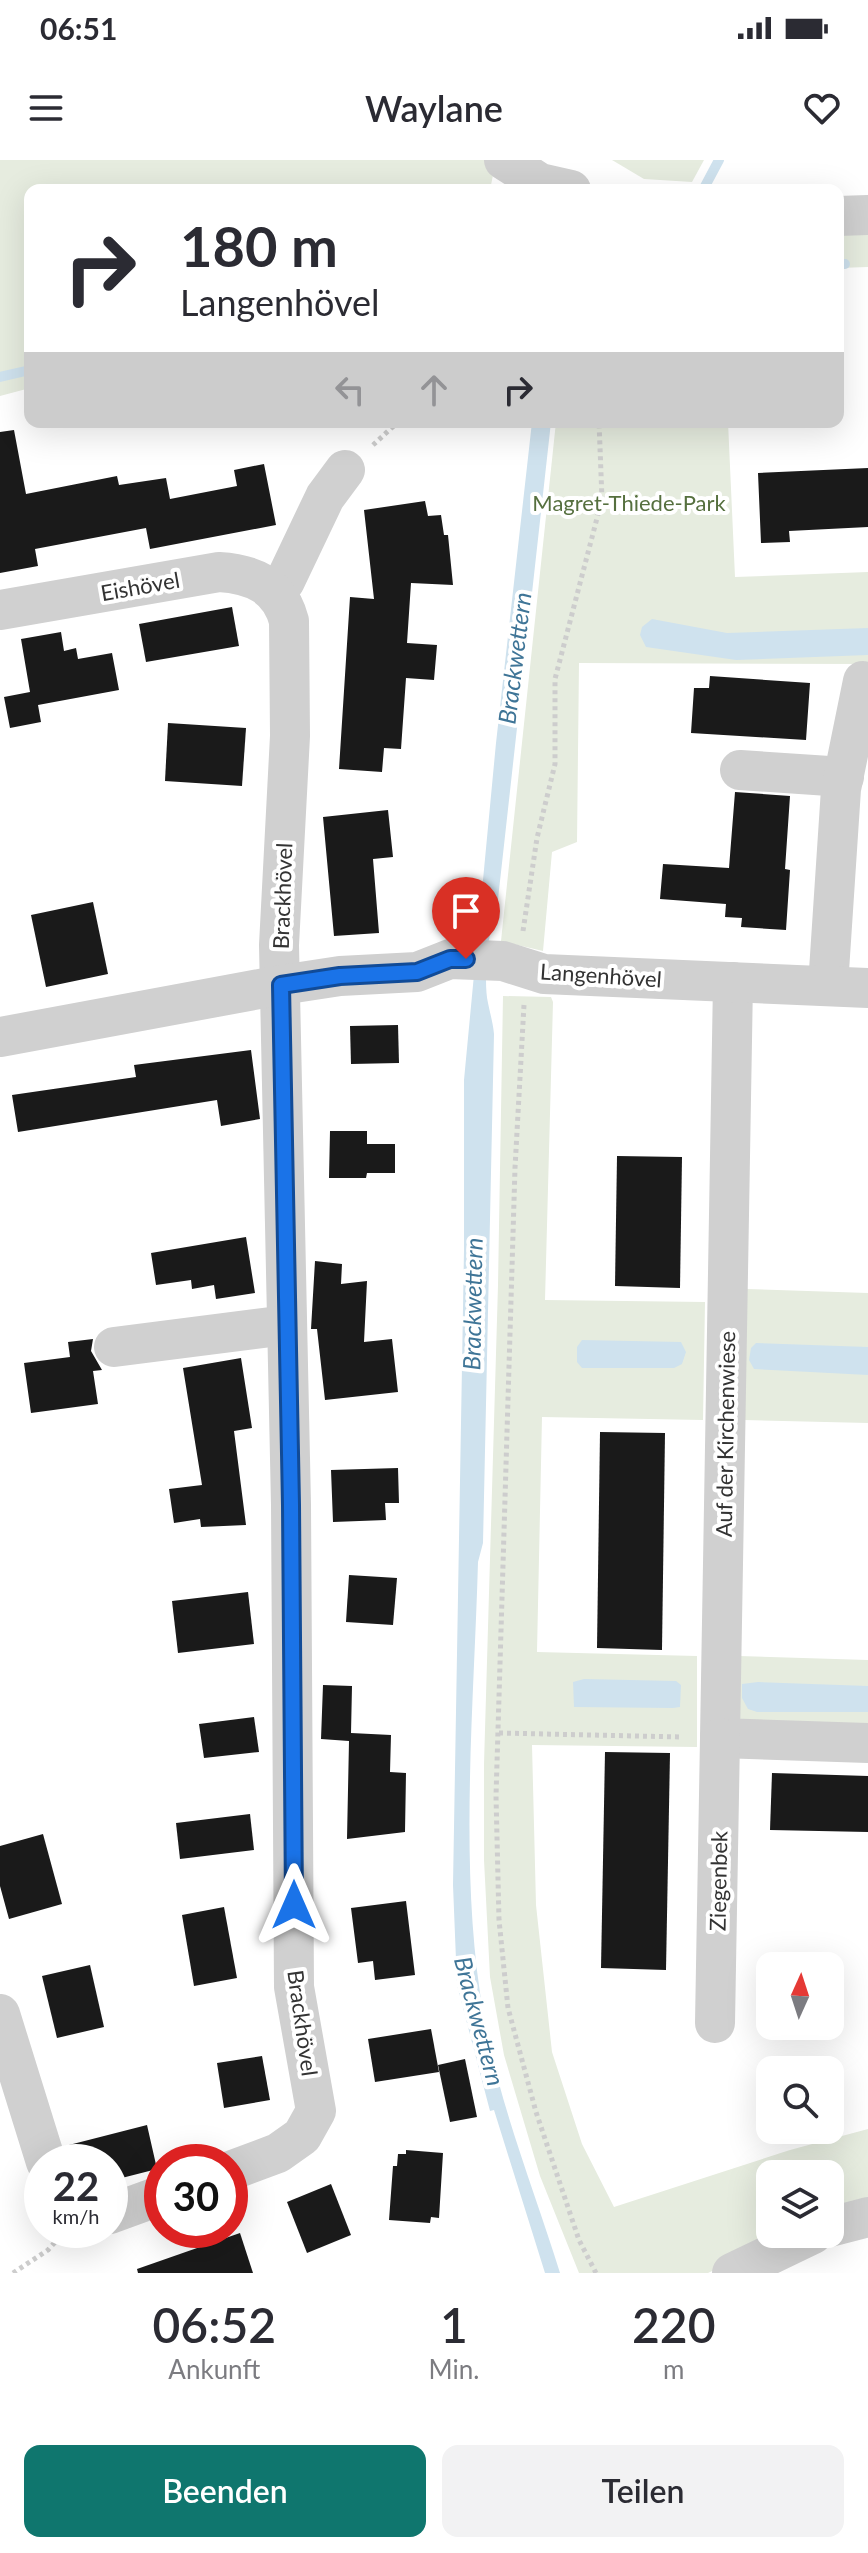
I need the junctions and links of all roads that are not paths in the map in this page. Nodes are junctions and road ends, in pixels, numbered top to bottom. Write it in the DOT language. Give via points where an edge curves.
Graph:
graph roads {
  1 [pos="504,160"];
  2 [pos="548,178"];
  3 [pos="868,215"];
  4 [pos="844,216"];
  5 [pos="345,470"];
  6 [pos="276,592"];
  7 [pos="0,610"];
  8 [pos="863,681"];
  9 [pos="740,770"];
  10 [pos="844,777"];
  11 [pos="733,982"];
  12 [pos="281,985"];
  13 [pos="828,986"];
  14 [pos="868,988"];
  15 [pos="0,1037"];
  16 [pos="287,1325"];
  17 [pos="114,1347"];
  18 [pos="720,1738"];
  19 [pos="868,1743"];
  20 [pos="0,2014"];
  21 [pos="715,2023"];
  22 [pos="40,2144"];
  23 [pos="248,2164"];
  24 [pos="868,2217"];
  25 [pos="844,2223"];
  26 [pos="784,2248"];
  27 [pos="732,2273"];
  1 -- 2 [label="street"];
  3 -- 4 [label="street"];
  5 -- 6 [label="street" via="325,497"];
  6 -- 7 [label="street, Eishövel" via="249,577 219,572"];
  6 -- 12 [label="street, Brackhövel" via="289,621 291,663"];
  8 -- 10 [label="street"];
  9 -- 10 [label="street"];
  10 -- 13 [label="street"];
  11 -- 12 [label="street, Langenhövel" via="544,974 450,959 417,972"];
  11 -- 13 [label="street, Langenhövel"];
  11 -- 18 [label="street, Auf der Kirchenwiese"];
  12 -- 15 [label="street, Langenhövel"];
  12 -- 16 [label="street, Brackhövel"];
  13 -- 14 [label="street, Langenhövel"];
  16 -- 17 [label="street"];
  16 -- 23 [label="street, Brackhövel" via="294,1987 316,2111 302,2136"];
  18 -- 19 [label="street"];
  18 -- 21 [label="street, Ziegenbek"];
  20 -- 22 [label="street"];
  24 -- 25 [label="street"];
  26 -- 27 [label="street"];
}
